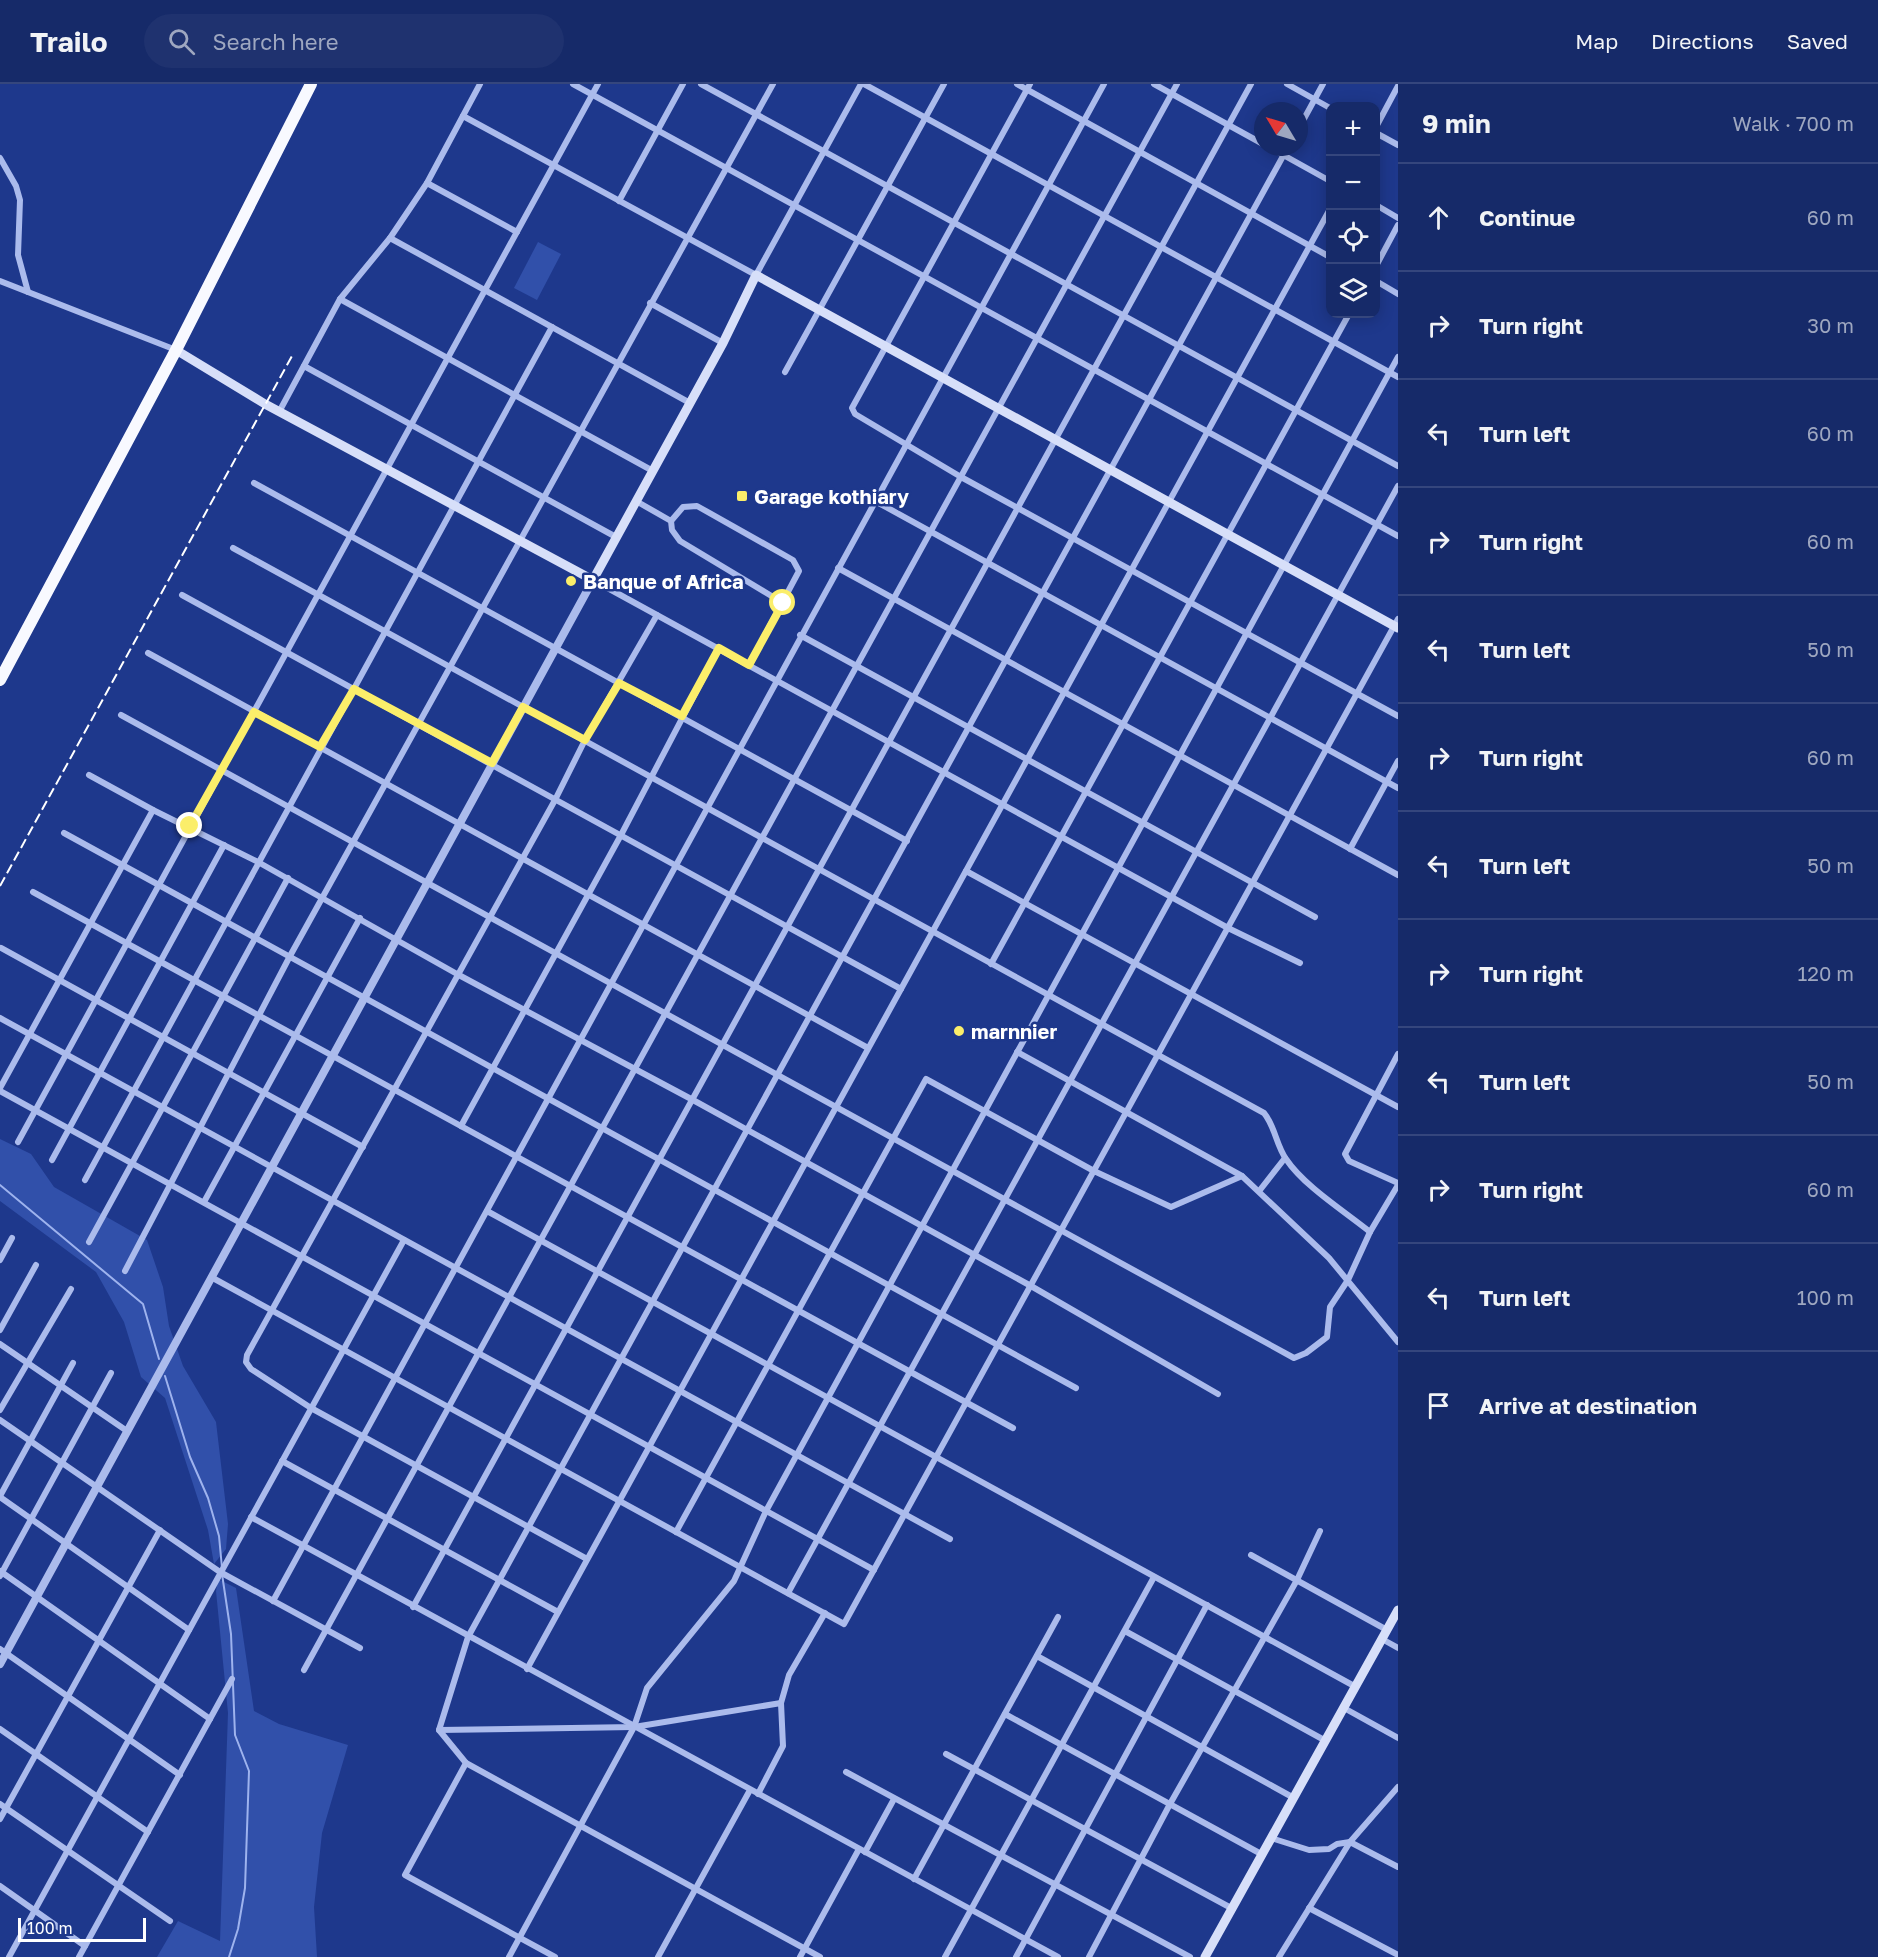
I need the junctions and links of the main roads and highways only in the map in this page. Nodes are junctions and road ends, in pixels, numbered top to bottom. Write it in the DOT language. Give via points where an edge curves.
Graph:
graph roads {
  1 [pos="311,84"];
  2 [pos="176,350"];
  3 [pos="1397,624"];
  4 [pos="0,680"];
  5 [pos="1398,1610"];
  6 [pos="1205,1957"];
  1 -- 2 [label="highway"];
  2 -- 3 [label="main road" via="279,412 593,580 756,275"];
  2 -- 4 [label="highway"];
  5 -- 6 [label="main road"];
}
